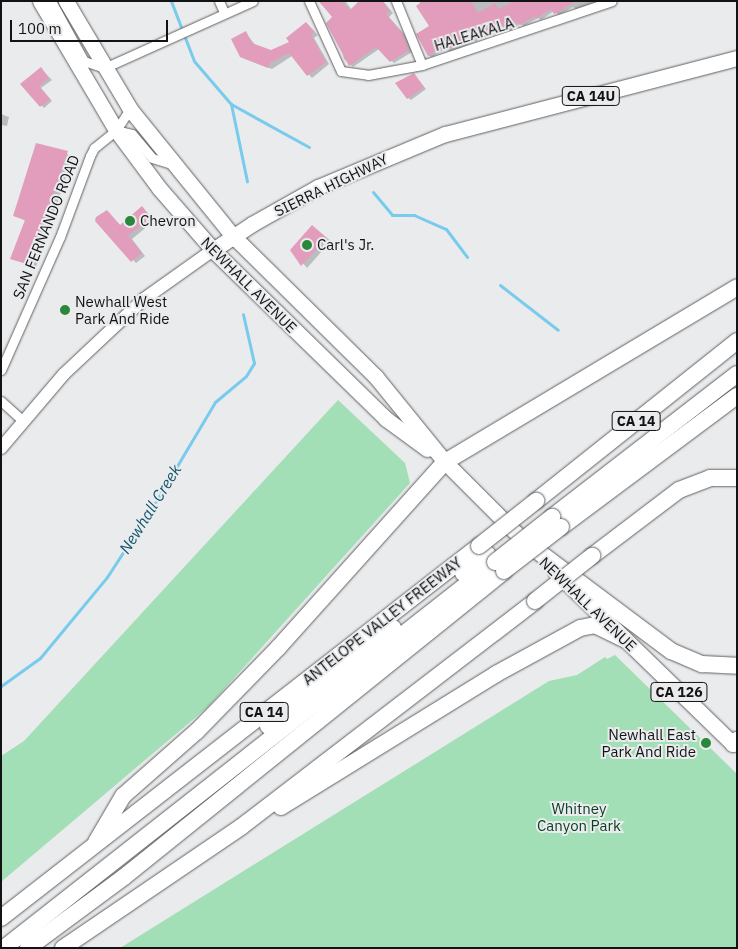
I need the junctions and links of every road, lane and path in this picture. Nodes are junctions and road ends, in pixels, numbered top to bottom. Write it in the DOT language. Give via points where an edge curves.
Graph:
graph roads {
  1 [pos="40,1"];
  2 [pos="51,1"];
  3 [pos="66,1"];
  4 [pos="220,1"];
  5 [pos="253,1"];
  6 [pos="309,1"];
  7 [pos="396,1"];
  8 [pos="612,1"];
  9 [pos="224,12"];
  10 [pos="737,58"];
  11 [pos="422,64"];
  12 [pos="104,68"];
  13 [pos="130,109"];
  14 [pos="116,130"];
  15 [pos="172,164"];
  16 [pos="233,236"];
  17 [pos="212,250"];
  18 [pos="737,287"];
  19 [pos="737,341"];
  20 [pos="737,354"];
  21 [pos="1,370"];
  22 [pos="737,374"];
  23 [pos="737,396"];
  24 [pos="1,401"];
  25 [pos="23,421"];
  26 [pos="1,448"];
  27 [pos="445,462"];
  28 [pos="737,478"];
  29 [pos="548,513"];
  30 [pos="523,540"];
  31 [pos="491,558"];
  32 [pos="624,639"];
  33 [pos="737,666"];
  34 [pos="735,742"];
  35 [pos="241,826"];
  36 [pos="96,842"];
  37 [pos="1,918"];
  38 [pos="1,936"];
  39 [pos="4,948"];
  40 [pos="28,948"];
  41 [pos="63,948"];
  1 -- 14 [label="main road, NEWHALL AVENUE"];
  2 -- 12 [label="street" via="84,61"];
  3 -- 12 [label="main road, NEWHALL AVENUE"];
  4 -- 9 [label="street"];
  5 -- 9 [label="street"];
  6 -- 11 [label="street, HALEAKALA" via="340,71 368,75"];
  7 -- 11 [label="street"];
  8 -- 11 [label="street, HALEAKALA"];
  9 -- 12 [label="street"];
  10 -- 16 [label="main road, SIERRA HIGHWAY / CA 14U" via="445,134 336,179"];
  12 -- 13 [label="main road, NEWHALL AVENUE"];
  13 -- 14 [label="street, SAN FERNANDO ROAD"];
  13 -- 15 [label="main road, NEWHALL AVENUE"];
  14 -- 15 [label="street" via="132,134 152,158"];
  14 -- 17 [label="main road, NEWHALL AVENUE" via="159,188"];
  14 -- 21 [label="street, SAN FERNANDO ROAD" via="94,148 90,156 60,237"];
  15 -- 16 [label="main road, NEWHALL AVENUE"];
  16 -- 17 [label="main road, SIERRA HIGHWAY"];
  16 -- 27 [label="main road, NEWHALL AVENUE" via="295,301 376,377"];
  17 -- 25 [label="main road, SIERRA HIGHWAY" via="144,299 64,374"];
  17 -- 27 [label="main road, NEWHALL AVENUE" via="386,419"];
  18 -- 27 [label="highway"];
  19 -- 29 [label="highway, ANTELOPE VALLEY FREEWAY / CA 14"];
  20 -- 29 [label="highway"];
  22 -- 29 [label="highway"];
  23 -- 29 [label="highway, ANTELOPE VALLEY FREEWAY / CA 14"];
  24 -- 25 [label="street"];
  25 -- 26 [label="main road, SIERRA HIGHWAY"];
  27 -- 30 [label="main road, NEWHALL AVENUE / CA 126"];
  27 -- 36 [label="highway" via="278,648 197,731 123,796"];
  28 -- 35 [label="highway, bridge" via="710,478 679,490"];
  29 -- 31 [label="highway, ANTELOPE VALLEY FREEWAY / CA 14, bridge"];
  29 -- 31 [label="highway, ANTELOPE VALLEY FREEWAY / CA 14, bridge"];
  30 -- 32 [label="main road, NEWHALL AVENUE / CA 126"];
  30 -- 33 [label="highway" via="671,651 702,664"];
  31 -- 36 [label="highway, ANTELOPE VALLEY FREEWAY / CA 14"];
  31 -- 38 [label="highway"];
  31 -- 39 [label="highway"];
  31 -- 40 [label="highway, ANTELOPE VALLEY FREEWAY / CA 14" via="124,877"];
  32 -- 34 [label="main road, NEWHALL AVENUE / CA 126"];
  32 -- 35 [label="highway" via="595,626 580,628 496,674 276,810"];
  35 -- 41 [label="highway"];
  36 -- 37 [label="highway, ANTELOPE VALLEY FREEWAY / CA 14"];
}
